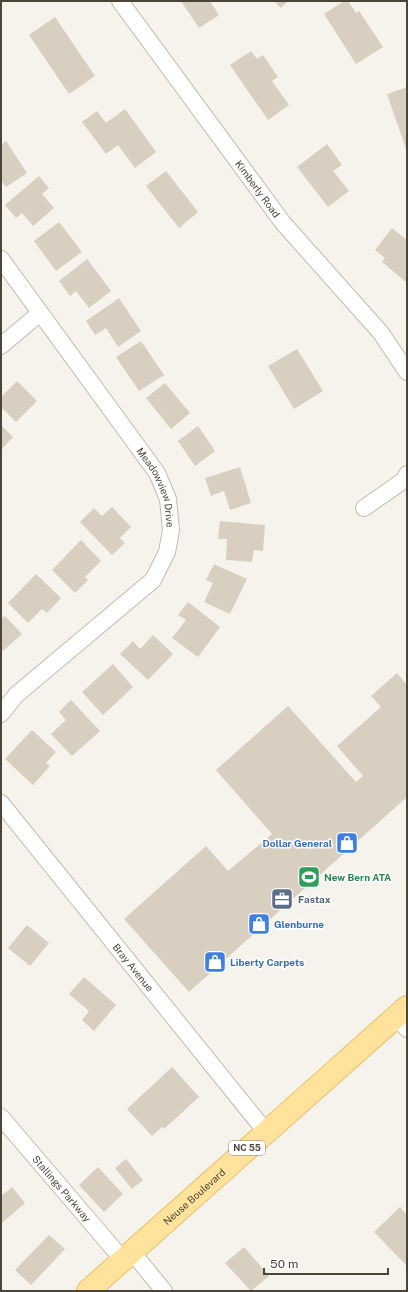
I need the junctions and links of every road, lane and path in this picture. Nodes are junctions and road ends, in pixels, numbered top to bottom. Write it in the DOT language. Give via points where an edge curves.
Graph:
graph roads {
  1 [pos="120,1"];
  2 [pos="1,259"];
  3 [pos="40,313"];
  4 [pos="1,346"];
  5 [pos="407,370"];
  6 [pos="407,474"];
  7 [pos="364,508"];
  8 [pos="16,695"];
  9 [pos="1,703"];
  10 [pos="1,714"];
  11 [pos="1,803"];
  12 [pos="403,1017"];
  13 [pos="1,1117"];
  14 [pos="266,1132"];
  15 [pos="128,1256"];
  16 [pos="88,1291"];
  17 [pos="164,1291"];
  1 -- 5 [label="street, Kimberly Road" via="283,223 380,333"];
  2 -- 3 [label="street, Meadowview Drive"];
  3 -- 4 [label="street"];
  3 -- 8 [label="street, Meadowview Drive" via="157,473 168,499 171,530 167,552 152,580"];
  6 -- 7 [label="street" via="404,480"];
  8 -- 9 [label="street, Meadowview Drive"];
  8 -- 10 [label="street, Meadowview Drive"];
  11 -- 14 [label="street, Bray Avenue"];
  12 -- 14 [label="main road, Neuse Boulevard / NC 55"];
  13 -- 15 [label="street, Stallings Parkway"];
  14 -- 15 [label="main road, Neuse Boulevard / NC 55"];
  15 -- 16 [label="main road, Neuse Boulevard / NC 55"];
  15 -- 17 [label="street, Stallings Parkway"];
}
